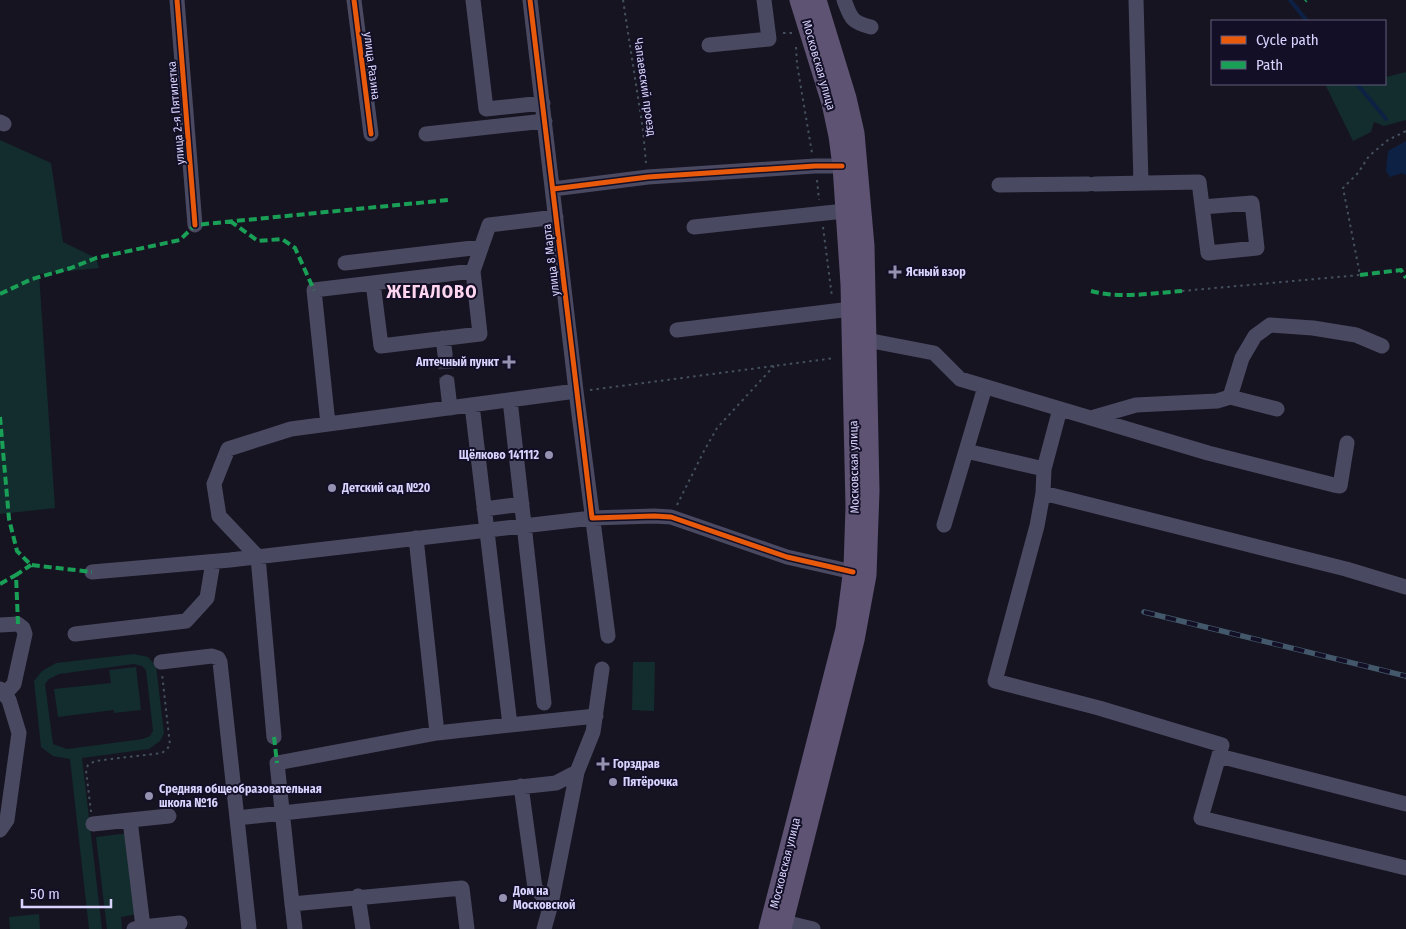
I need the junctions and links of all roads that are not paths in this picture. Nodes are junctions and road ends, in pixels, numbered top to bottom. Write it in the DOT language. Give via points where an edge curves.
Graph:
graph roads {
  1 [pos="177,0"];
  2 [pos="354,0"];
  3 [pos="473,0"];
  4 [pos="530,0"];
  5 [pos="764,0"];
  6 [pos="799,0"];
  7 [pos="817,0"];
  8 [pos="824,0"];
  9 [pos="844,0"];
  10 [pos="1136,0"];
  11 [pos="824,20"];
  12 [pos="870,27"];
  13 [pos="709,45"];
  14 [pos="543,103"];
  15 [pos="545,121"];
  16 [pos="371,134"];
  17 [pos="426,134"];
  18 [pos="842,166"];
  19 [pos="1141,183"];
  20 [pos="999,185"];
  21 [pos="553,189"];
  22 [pos="1202,207"];
  23 [pos="845,211"];
  24 [pos="556,217"];
  25 [pos="195,224"];
  26 [pos="694,227"];
  27 [pos="481,247"];
  28 [pos="345,263"];
  29 [pos="473,271"];
  30 [pos="373,283"];
  31 [pos="842,310"];
  32 [pos="677,330"];
  33 [pos="443,338"];
  34 [pos="868,341"];
  35 [pos="1382,346"];
  36 [pos="444,354"];
  37 [pos="447,382"];
  38 [pos="985,387"];
  39 [pos="576,392"];
  40 [pos="1230,397"];
  41 [pos="510,400"];
  42 [pos="472,405"];
  43 [pos="450,408"];
  44 [pos="1060,409"];
  45 [pos="1277,409"];
  46 [pos="1091,418"];
  47 [pos="328,424"];
  48 [pos="1348,442"];
  49 [pos="966,451"];
  50 [pos="1044,469"];
  51 [pos="1043,493"];
  52 [pos="522,504"];
  53 [pos="484,509"];
  54 [pos="592,518"];
  55 [pos="944,525"];
  56 [pos="524,526"];
  57 [pos="486,531"];
  58 [pos="416,538"];
  59 [pos="258,557"];
  60 [pos="213,562"];
  61 [pos="92,572"];
  62 [pos="853,572"];
  63 [pos="1406,587"];
  64 [pos="0,625"];
  65 [pos="75,634"];
  66 [pos="608,636"];
  67 [pos="161,662"];
  68 [pos="602,669"];
  69 [pos="3,691"];
  70 [pos="544,703"];
  71 [pos="596,716"];
  72 [pos="510,725"];
  73 [pos="437,733"];
  74 [pos="274,737"];
  75 [pos="1219,756"];
  76 [pos="577,772"];
  77 [pos="521,786"];
  78 [pos="1406,804"];
  79 [pos="283,813"];
  80 [pos="168,816"];
  81 [pos="246,817"];
  82 [pos="130,820"];
  83 [pos="93,824"];
  84 [pos="0,830"];
  85 [pos="1406,868"];
  86 [pos="358,896"];
  87 [pos="292,904"];
  88 [pos="551,904"];
  89 [pos="180,923"];
  90 [pos="778,927"];
  91 [pos="139,928"];
  92 [pos="249,929"];
  93 [pos="295,929"];
  94 [pos="363,929"];
  95 [pos="467,929"];
  96 [pos="544,929"];
  97 [pos="813,929"];
  1 -- 25 [label="street, улица 2-я Пятилетка"];
  2 -- 16 [label="street, улица Разина"];
  3 -- 14 [label="street" via="486,109"];
  4 -- 14 [label="street, улица 8 Марта"];
  5 -- 13 [label="street" via="769,39"];
  6 -- 18 [label="main road, Московская улица" via="831,103"];
  7 -- 11 [label="main road, Московская улица"];
  8 -- 11 [label="street"];
  9 -- 12 [label="street" via="856,23"];
  10 -- 19 [label="street"];
  11 -- 34 [label="main road, Московская улица" via="854,133 865,246"];
  14 -- 15 [label="street, улица 8 Марта"];
  15 -- 17 [label="street"];
  15 -- 21 [label="street, улица 8 Марта"];
  18 -- 21 [label="street" via="648,178"];
  18 -- 23 [label="main road, Московская улица"];
  19 -- 20 [label="street"];
  19 -- 22 [label="street" via="1199,182"];
  21 -- 24 [label="street, улица 8 Марта"];
  22 -- 22 [label="street" via="1208,253 1257,248 1252,203"];
  23 -- 26 [label="street"];
  23 -- 31 [label="main road, Московская улица"];
  24 -- 27 [label="street" via="489,225"];
  24 -- 39 [label="street, улица 8 Марта"];
  27 -- 28 [label="street"];
  27 -- 29 [label="street"];
  29 -- 30 [label="street"];
  29 -- 33 [label="street" via="480,334"];
  30 -- 33 [label="street" via="381,346"];
  30 -- 47 [label="street" via="314,290"];
  31 -- 32 [label="street"];
  31 -- 62 [label="main road, Московская улица" via="856,507"];
  33 -- 36 [label="street"];
  34 -- 38 [label="street" via="934,353 960,379"];
  34 -- 90 [label="main road, Московская улица" via="870,491 864,594 856,640"];
  35 -- 40 [label="street" via="1356,335 1270,325 1255,336 1242,358"];
  37 -- 43 [label="street"];
  38 -- 44 [label="street"];
  38 -- 49 [label="street"];
  39 -- 41 [label="street"];
  39 -- 54 [label="street, улица 8 Марта"];
  40 -- 45 [label="street"];
  40 -- 46 [label="street" via="1217,401 1136,405"];
  41 -- 42 [label="street"];
  41 -- 52 [label="street"];
  42 -- 43 [label="street"];
  42 -- 53 [label="street"];
  43 -- 47 [label="street"];
  44 -- 46 [label="street"];
  44 -- 50 [label="street"];
  46 -- 48 [label="street" via="1208,453 1340,486"];
  47 -- 59 [label="street" via="291,429 228,449 214,484 219,516"];
  49 -- 50 [label="street"];
  49 -- 55 [label="street"];
  50 -- 51 [label="street"];
  51 -- 63 [label="street"];
  51 -- 75 [label="street" via="995,682 1099,708 1222,745"];
  52 -- 53 [label="street"];
  52 -- 56 [label="street"];
  53 -- 57 [label="street"];
  54 -- 56 [label="street"];
  54 -- 62 [label="street" via="671,517 787,557"];
  54 -- 66 [label="street, улица 8 Марта"];
  56 -- 57 [label="street"];
  56 -- 70 [label="street"];
  57 -- 58 [label="street"];
  57 -- 72 [label="street"];
  58 -- 59 [label="street"];
  58 -- 73 [label="street"];
  59 -- 60 [label="street"];
  59 -- 74 [label="street"];
  60 -- 61 [label="street"];
  60 -- 65 [label="street" via="207,598 186,621"];
  62 -- 90 [label="main road, Московская улица" via="845,629"];
  64 -- 69 [label="street" via="18,624 24,634 14,684"];
  67 -- 92 [label="street" via="212,656 220,662"];
  68 -- 71 [label="street"];
  69 -- 84 [label="street" via="19,733 7,820"];
  71 -- 72 [label="street"];
  71 -- 76 [label="street" via="594,732"];
  72 -- 73 [label="street"];
  73 -- 79 [label="street" via="277,763"];
  75 -- 78 [label="street"];
  75 -- 85 [label="street" via="1201,818"];
  76 -- 77 [label="street" via="556,783"];
  76 -- 88 [label="street"];
  77 -- 79 [label="street"];
  77 -- 88 [label="street" via="535,888"];
  79 -- 81 [label="street"];
  79 -- 87 [label="street"];
  80 -- 82 [label="street"];
  82 -- 83 [label="street"];
  82 -- 91 [label="street"];
  86 -- 87 [label="street"];
  86 -- 94 [label="street"];
  86 -- 95 [label="street" via="462,888"];
  87 -- 93 [label="street"];
  88 -- 96 [label="street"];
  89 -- 91 [label="street"];
  90 -- 97 [label="street"];
}
